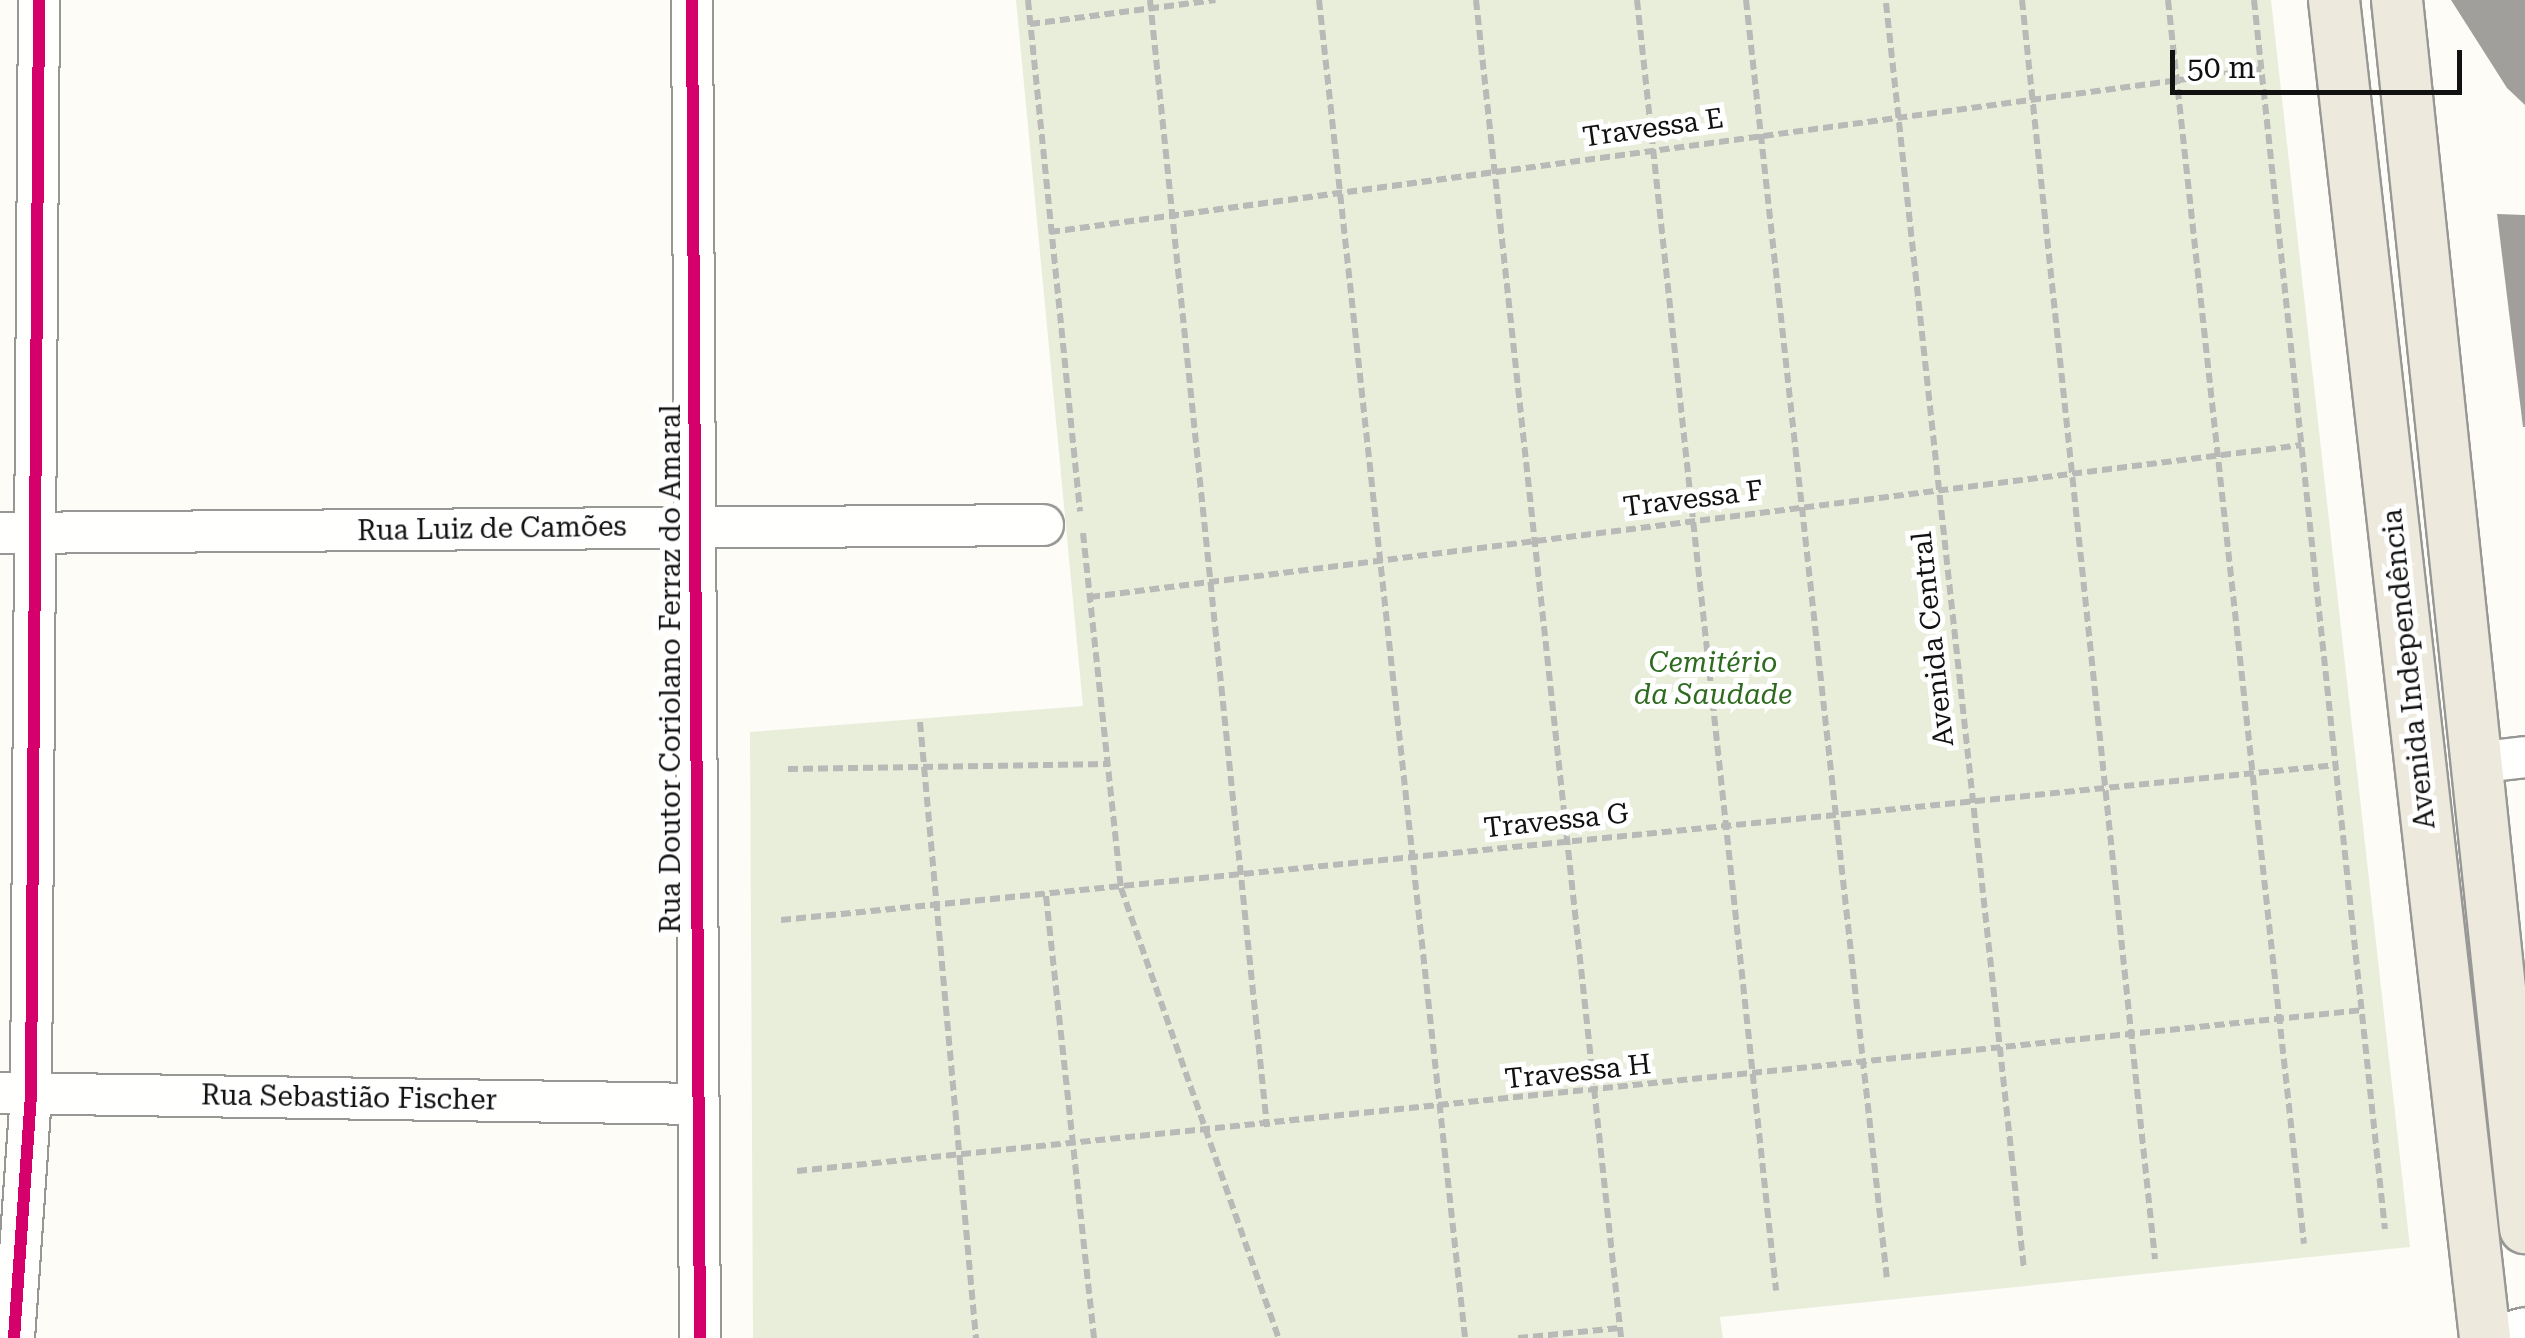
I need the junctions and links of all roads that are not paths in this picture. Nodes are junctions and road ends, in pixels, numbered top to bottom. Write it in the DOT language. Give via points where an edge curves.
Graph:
graph roads {
  1 [pos="39,0"];
  2 [pos="692,0"];
  3 [pos="2334,0"];
  4 [pos="2398,0"];
  5 [pos="2347,122"];
  6 [pos="1043,525"];
  7 [pos="695,527"];
  8 [pos="18,533"];
  9 [pos="2503,759"];
  10 [pos="15,1092"];
  11 [pos="699,1104"];
  12 [pos="2525,1228"];
  13 [pos="2525,1328"];
  14 [pos="14,1338"];
  15 [pos="700,1338"];
  16 [pos="2487,1338"];
  1 -- 8 [label="street"];
  2 -- 7 [label="street, Rua Doutor Coriolano Ferraz do Amaral"];
  3 -- 5 [label="main road, Avenida Independência"];
  4 -- 9 [label="main road"];
  5 -- 9 [label="main road" via="2375,192 2434,698"];
  5 -- 16 [label="main road, Avenida Independência"];
  6 -- 7 [label="street, Rua Luiz de Camões"];
  7 -- 8 [label="street, Rua Luiz de Camões"];
  7 -- 11 [label="street, Rua Doutor Coriolano Ferraz do Amaral"];
  8 -- 10 [label="street"];
  9 -- 12 [label="main road"];
  10 -- 11 [label="street, Rua Sebastião Fischer"];
  10 -- 14 [label="street"];
  11 -- 15 [label="street, Rua Doutor Coriolano Ferraz do Amaral"];
  13 -- 16 [label="street"];
}
